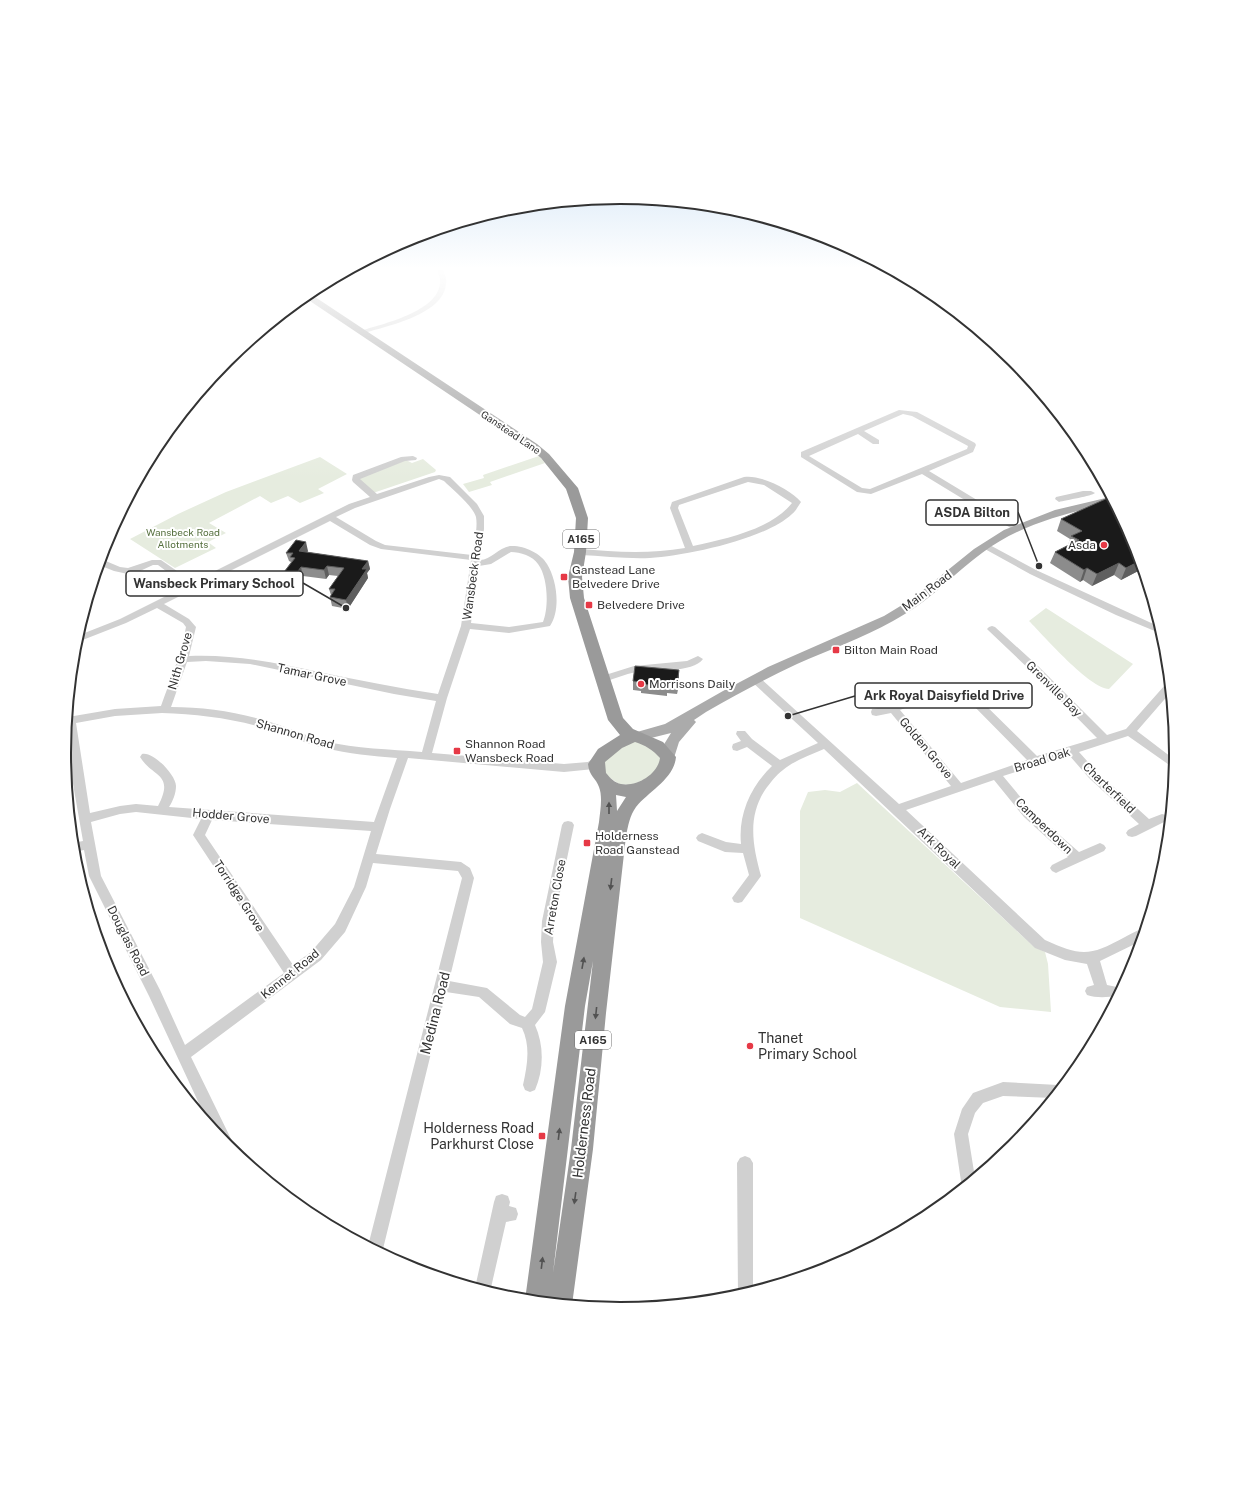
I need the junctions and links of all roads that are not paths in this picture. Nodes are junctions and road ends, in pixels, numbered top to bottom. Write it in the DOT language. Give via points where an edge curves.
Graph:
graph roads {
  1 [pos="371,338"];
  2 [pos="859,431"];
  3 [pos="878,443"];
  4 [pos="414,458"];
  5 [pos="923,471"];
  6 [pos="1091,493"];
  7 [pos="375,497"];
  8 [pos="1059,499"];
  9 [pos="1107,501"];
  10 [pos="330,517"];
  11 [pos="1017,528"];
  12 [pos="986,546"];
  13 [pos="690,549"];
  14 [pos="580,552"];
  15 [pos="476,560"];
  16 [pos="105,564"];
  17 [pos="193,586"];
  18 [pos="157,604"];
  19 [pos="466,626"];
  20 [pos="1154,627"];
  21 [pos="992,629"];
  22 [pos="84,637"];
  23 [pos="183,659"];
  24 [pos="699,659"];
  25 [pos="603,679"];
  26 [pos="755,679"];
  27 [pos="1165,693"];
  28 [pos="968,697"];
  29 [pos="442,698"];
  30 [pos="912,702"];
  31 [pos="165,709"];
  32 [pos="893,709"];
  33 [pos="700,710"];
  34 [pos="876,712"];
  35 [pos="72,720"];
  36 [pos="616,720"];
  37 [pos="1130,732"];
  38 [pos="636,737"];
  39 [pos="1105,740"];
  40 [pos="824,744"];
  41 [pos="737,747"];
  42 [pos="1072,751"];
  43 [pos="404,754"];
  44 [pos="604,754"];
  45 [pos="426,756"];
  46 [pos="146,757"];
  47 [pos="668,757"];
  48 [pos="1169,760"];
  49 [pos="1035,761"];
  50 [pos="780,766"];
  51 [pos="71,768"];
  52 [pos="572,768"];
  53 [pos="996,775"];
  54 [pos="72,780"];
  55 [pos="606,784"];
  56 [pos="648,786"];
  57 [pos="958,787"];
  58 [pos="897,808"];
  59 [pos="162,810"];
  60 [pos="208,815"];
  61 [pos="1162,818"];
  62 [pos="85,819"];
  63 [pos="1148,825"];
  64 [pos="379,827"];
  65 [pos="569,833"];
  66 [pos="1132,833"];
  67 [pos="698,838"];
  68 [pos="89,844"];
  69 [pos="80,846"];
  70 [pos="1100,848"];
  71 [pos="748,849"];
  72 [pos="370,858"];
  73 [pos="1077,858"];
  74 [pos="1056,868"];
  75 [pos="738,898"];
  76 [pos="1137,937"];
  77 [pos="1092,958"];
  78 [pos="292,974"];
  79 [pos="442,986"];
  80 [pos="1102,991"];
  81 [pos="527,1024"];
  82 [pos="183,1055"];
  83 [pos="530,1085"];
  84 [pos="1053,1092"];
  85 [pos="218,1126"];
  86 [pos="745,1163"];
  87 [pos="967,1178"];
  88 [pos="504,1210"];
  89 [pos="376,1246"];
  90 [pos="484,1285"];
  91 [pos="745,1288"];
  92 [pos="538,1296"];
  93 [pos="561,1299"];
  1 -- 14 [label="highway, Ganstead Lane / A165" via="545,456 572,488 582,518"];
  2 -- 3 [label="street"];
  2 -- 5 [label="street" via="902,412 914,414 972,445 970,450"];
  2 -- 5 [label="street" via="804,454 805,457 860,490 871,492"];
  4 -- 7 [label="street" via="404,459 356,477 356,480"];
  5 -- 11 [label="street"];
  6 -- 8 [label="street"];
  7 -- 10 [label="street, Wansbeck Road"];
  7 -- 15 [label="street, Wansbeck Road" via="428,479 448,479 474,506 480,516"];
  9 -- 11 [label="main road, Main Road" via="1056,513"];
  10 -- 15 [label="street" via="384,547"];
  10 -- 17 [label="street, Wansbeck Road"];
  11 -- 12 [label="main road, Main Road"];
  12 -- 20 [label="street" via="1033,572"];
  12 -- 26 [label="main road, Main Road" via="907,608"];
  13 -- 13 [label="street" via="728,540 767,526 795,508 797,502 755,479 747,479 681,501 675,504 674,508"];
  13 -- 14 [label="street" via="662,554 629,555"];
  14 -- 25 [label="highway, Ganstead Lane / A165" via="575,577 577,598"];
  15 -- 19 [label="street, Wansbeck Road"];
  15 -- 19 [label="street" via="487,562 509,549 518,550 539,560 551,585 551,618 547,624 509,630"];
  16 -- 17 [label="street" via="128,571 155,561"];
  17 -- 18 [label="street, Wansbeck Road"];
  18 -- 22 [label="street, Wansbeck Road"];
  18 -- 23 [label="street, Nith Grove" via="186,621 190,627"];
  19 -- 29 [label="street, Wansbeck Road"];
  21 -- 39 [label="street, Grenville Bay" via="998,640 1032,666"];
  23 -- 29 [label="street, Tamar Grove" via="206,658 250,662"];
  23 -- 31 [label="street, Nith Grove"];
  24 -- 25 [label="street" via="689,664 634,669"];
  25 -- 36 [label="highway, Ganstead Lane / A165"];
  26 -- 33 [label="main road, Main Road"];
  26 -- 40 [label="street, Ark Royal"];
  27 -- 37 [label="street"];
  28 -- 49 [label="street"];
  29 -- 45 [label="street, Wansbeck Road"];
  30 -- 32 [label="street, Golden Grove"];
  31 -- 35 [label="street, Shannon Road" via="98,715"];
  31 -- 43 [label="street, Shannon Road" via="226,715 325,745"];
  32 -- 34 [label="street, Golden Grove"];
  32 -- 57 [label="street, Golden Grove"];
  33 -- 38 [label="main road, Main Road" via="666,730"];
  33 -- 47 [label="main road, Main Road" via="674,738"];
  36 -- 38 [label="highway, Ganstead Lane / A165" via="627,733"];
  36 -- 44 [label="highway, A165"];
  37 -- 39 [label="street, Broad Oak"];
  37 -- 48 [label="street"];
  38 -- 44 [label="highway" via="620,741"];
  38 -- 47 [label="highway, A165" via="657,745"];
  39 -- 42 [label="street, Broad Oak"];
  40 -- 50 [label="street"];
  40 -- 58 [label="street, Ark Royal"];
  41 -- 50 [label="street" via="744,738"];
  42 -- 49 [label="street, Broad Oak"];
  42 -- 63 [label="street, Charterfield" via="1093,775"];
  43 -- 45 [label="street, Shannon Road"];
  43 -- 64 [label="street, Kennet Road"];
  44 -- 52 [label="street, Shannon Road" via="594,764"];
  44 -- 55 [label="highway, A165" via="596,765"];
  45 -- 52 [label="street, Shannon Road"];
  46 -- 59 [label="street" via="171,781 171,795"];
  47 -- 56 [label="highway, A165" via="666,768"];
  49 -- 53 [label="street, Broad Oak"];
  50 -- 71 [label="street" via="751,802 745,825"];
  51 -- 54 [label="street, Douglas Road"];
  52 -- 55 [label="street, Shannon Road"];
  53 -- 57 [label="street, Broad Oak"];
  53 -- 73 [label="street, Camperdown" via="1028,814"];
  54 -- 62 [label="street, Douglas Road"];
  55 -- 56 [label="highway, A165" via="627,792"];
  92 -- 55 [label="highway, Holderness Road / A165, one-way" via="575,1006 608,822"];
  56 -- 93 [label="highway, Holderness Road / A165, one-way" via="625,810 617,836 582,1149"];
  57 -- 58 [label="street, Broad Oak"];
  58 -- 77 [label="street, Ark Royal" via="1040,944 1067,955"];
  59 -- 60 [label="street, Hodder Grove"];
  59 -- 62 [label="street, Hodder Grove" via="136,808"];
  60 -- 64 [label="street, Hodder Grove"];
  60 -- 78 [label="street, Torridge Grove" via="199,835"];
  61 -- 63 [label="street, Charterfield"];
  62 -- 68 [label="street, Douglas Road"];
  63 -- 66 [label="street, Charterfield"];
  64 -- 72 [label="street, Kennet Road"];
  65 -- 81 [label="street, Arreton Close" via="548,921 547,942 550,962 538,1012"];
  67 -- 71 [label="street" via="725,847"];
  68 -- 69 [label="street"];
  68 -- 82 [label="street, Douglas Road" via="95,876"];
  70 -- 73 [label="street, Camperdown"];
  71 -- 75 [label="street" via="756,876"];
  72 -- 78 [label="street, Kennet Road" via="360,887 340,928 316,956"];
  72 -- 79 [label="street, Medina Road" via="461,867 466,871 468,878"];
  73 -- 74 [label="street, Camperdown"];
  76 -- 77 [label="street"];
  77 -- 80 [label="street"];
  78 -- 82 [label="street, Kennet Road"];
  79 -- 81 [label="street" via="482,992 515,1020"];
  79 -- 89 [label="street, Medina Road"];
  81 -- 83 [label="street" via="536,1047"];
  82 -- 85 [label="street, Douglas Road"];
  84 -- 87 [label="street" via="1003,1089 978,1098 969,1109 961,1134"];
  86 -- 91 [label="street"];
  88 -- 90 [label="street"];
}
